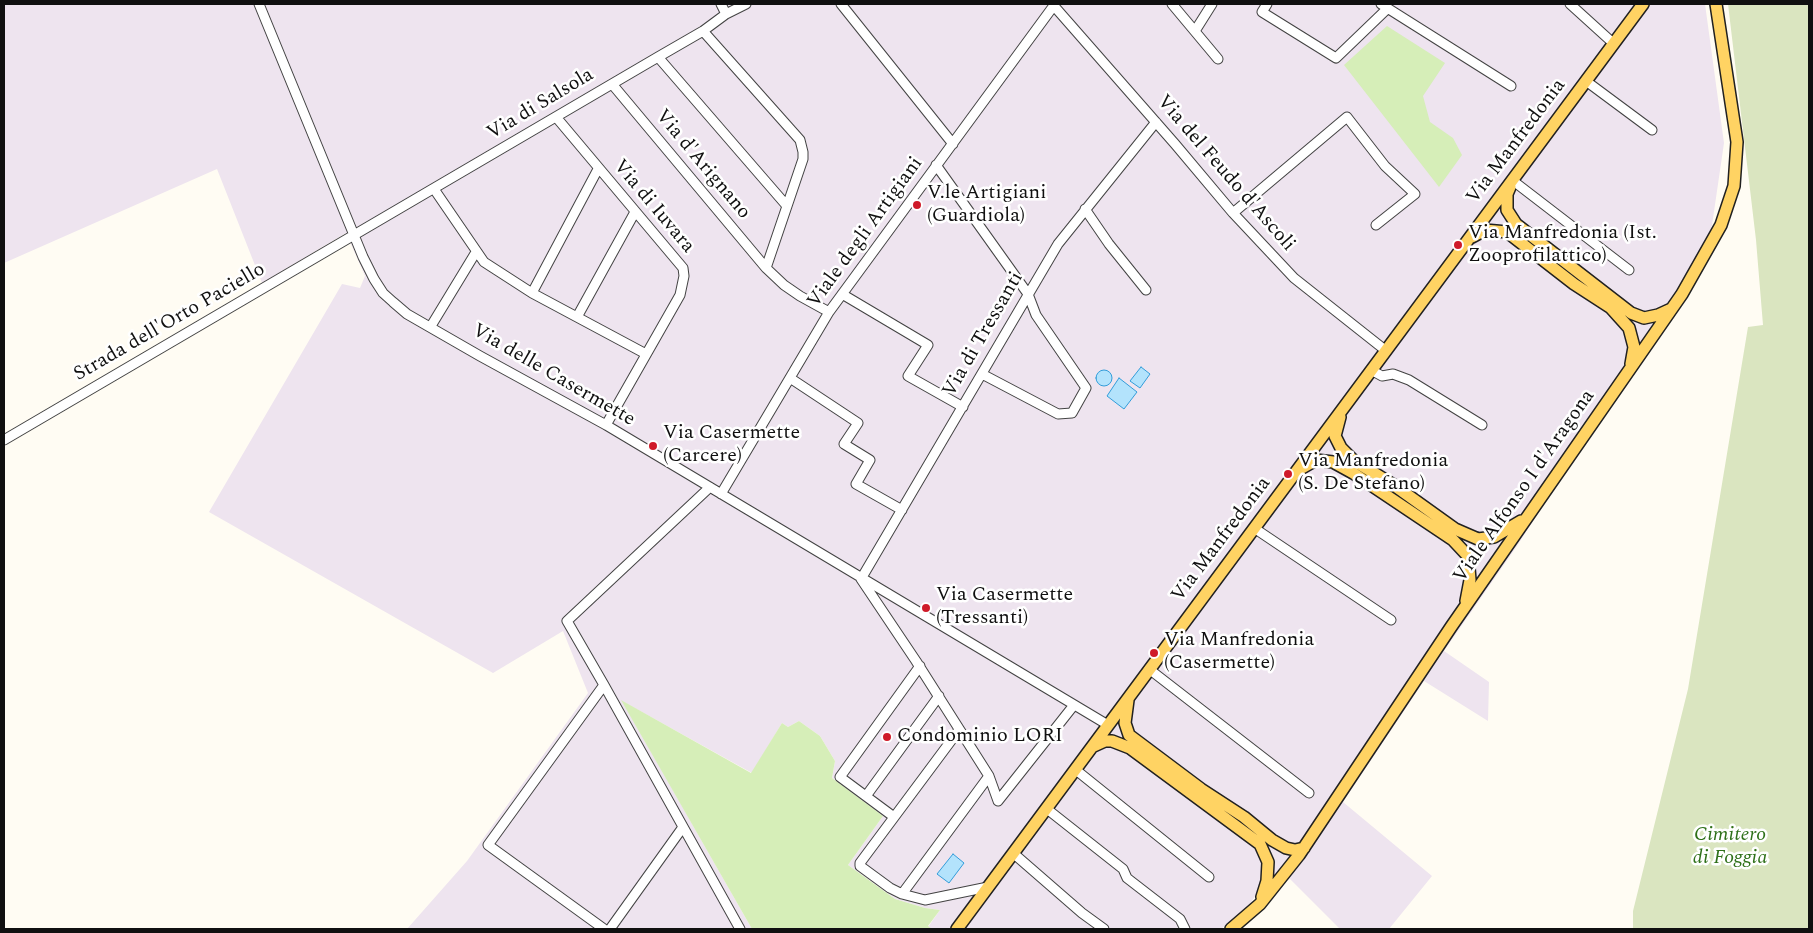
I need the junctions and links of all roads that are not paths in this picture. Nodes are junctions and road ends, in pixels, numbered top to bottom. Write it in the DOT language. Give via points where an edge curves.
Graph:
graph roads {
  1 [pos="259,4"];
  2 [pos="721,4"];
  3 [pos="746,4"];
  4 [pos="841,4"];
  5 [pos="1172,4"];
  6 [pos="1212,4"];
  7 [pos="1267,4"];
  8 [pos="1570,4"];
  9 [pos="1643,4"];
  10 [pos="1712,4"];
  11 [pos="1718,4"];
  12 [pos="1054,5"];
  13 [pos="1385,6"];
  14 [pos="726,14"];
  15 [pos="1720,24"];
  16 [pos="703,31"];
  17 [pos="1195,31"];
  18 [pos="1613,43"];
  19 [pos="658,57"];
  20 [pos="1218,59"];
  21 [pos="1586,81"];
  22 [pos="612,84"];
  23 [pos="1512,86"];
  24 [pos="556,117"];
  25 [pos="1156,122"];
  26 [pos="1652,130"];
  27 [pos="952,144"];
  28 [pos="936,165"];
  29 [pos="598,169"];
  30 [pos="1512,180"];
  31 [pos="434,189"];
  32 [pos="787,206"];
  33 [pos="1085,209"];
  34 [pos="635,212"];
  35 [pos="1233,213"];
  36 [pos="1376,225"];
  37 [pos="354,236"];
  38 [pos="1467,240"];
  39 [pos="476,252"];
  40 [pos="766,268"];
  41 [pos="1629,270"];
  42 [pos="1146,290"];
  43 [pos="532,293"];
  44 [pos="842,294"];
  45 [pos="1028,294"];
  46 [pos="1672,308"];
  47 [pos="829,312"];
  48 [pos="577,317"];
  49 [pos="431,326"];
  50 [pos="1385,350"];
  51 [pos="646,354"];
  52 [pos="1630,368"];
  53 [pos="1371,370"];
  54 [pos="982,374"];
  55 [pos="790,378"];
  56 [pos="963,406"];
  57 [pos="1345,406"];
  58 [pos="606,425"];
  59 [pos="1482,425"];
  60 [pos="4,440"];
  61 [pos="1296,472"];
  62 [pos="710,487"];
  63 [pos="721,494"];
  64 [pos="902,510"];
  65 [pos="1527,517"];
  66 [pos="1254,528"];
  67 [pos="861,579"];
  68 [pos="1464,607"];
  69 [pos="1391,620"];
  70 [pos="920,666"];
  71 [pos="1150,668"];
  72 [pos="604,685"];
  73 [pos="939,696"];
  74 [pos="1128,699"];
  75 [pos="1074,705"];
  76 [pos="1108,725"];
  77 [pos="959,730"];
  78 [pos="1092,746"];
  79 [pos="1076,770"];
  80 [pos="989,776"];
  81 [pos="1309,793"];
  82 [pos="866,796"];
  83 [pos="1047,808"];
  84 [pos="894,817"];
  85 [pos="683,827"];
  86 [pos="1304,848"];
  87 [pos="1014,854"];
  88 [pos="1209,877"];
  89 [pos="988,888"];
  90 [pos="902,894"];
  91 [pos="1260,904"];
  92 [pos="604,929"];
  93 [pos="610,929"];
  94 [pos="740,929"];
  95 [pos="957,929"];
  96 [pos="1104,929"];
  97 [pos="1185,929"];
  98 [pos="1231,929"];
  1 -- 37 [label="street, Via delle Casermette"];
  2 -- 14 [label="street"];
  3 -- 14 [label="street, Via di Salsola"];
  4 -- 27 [label="street"];
  5 -- 17 [label="street"];
  6 -- 17 [label="street"];
  7 -- 13 [label="street" via="1262,12 1336,58"];
  8 -- 18 [label="street"];
  9 -- 18 [label="main road, Via Manfredonia"];
  10 -- 15 [label="street, Viale Alfonso I d'Aragona"];
  11 -- 15 [label="main road, Viale Alfonso I d'Aragona"];
  12 -- 25 [label="street, Via del Feudo d'Ascoli"];
  12 -- 27 [label="street, Viale degli Artigiani"];
  13 -- 23 [label="street"];
  14 -- 16 [label="street, Via di Salsola"];
  15 -- 46 [label="main road, Viale Alfonso I d'Aragona" via="1737,142 1734,186 1721,225"];
  16 -- 19 [label="street, Via di Salsola"];
  16 -- 32 [label="street, Via d'Arignano" via="800,140 803,159"];
  17 -- 20 [label="street"];
  18 -- 21 [label="main road, Via Manfredonia"];
  19 -- 22 [label="street, Via di Salsola"];
  19 -- 32 [label="street"];
  21 -- 26 [label="street"];
  21 -- 30 [label="main road, Via Manfredonia"];
  22 -- 24 [label="street, Via di Salsola"];
  22 -- 40 [label="street, Via d'Arignano"];
  24 -- 29 [label="street, Via di Iuvara"];
  24 -- 31 [label="street, Via di Salsola"];
  25 -- 33 [label="street, Via di Tressanti"];
  25 -- 35 [label="street, Via del Feudo d'Ascoli"];
  27 -- 28 [label="street, Viale degli Artigiani"];
  28 -- 44 [label="street, Viale degli Artigiani"];
  28 -- 45 [label="street"];
  29 -- 34 [label="street, Via di Iuvara"];
  29 -- 43 [label="street"];
  30 -- 38 [label="main road, Via Manfredonia"];
  30 -- 41 [label="street"];
  30 -- 46 [label="main road" via="1506,210 1516,224 1631,312 1644,318"];
  31 -- 37 [label="street, Via di Salsola"];
  31 -- 39 [label="street"];
  32 -- 40 [label="street, Via d'Arignano"];
  33 -- 42 [label="street"];
  33 -- 45 [label="street, Via di Tressanti" via="1058,244"];
  34 -- 48 [label="street"];
  34 -- 51 [label="street, Via di Iuvara" via="683,268 684,276 680,294"];
  35 -- 36 [label="street" via="1347,117 1385,166 1415,194"];
  35 -- 50 [label="street, Via del Feudo d'Ascoli" via="1294,278"];
  37 -- 49 [label="street, Via delle Casermette" via="371,275 383,292 408,314"];
  37 -- 60 [label="street, Strada dell'Orto Paciello"];
  38 -- 50 [label="main road, Via Manfredonia"];
  38 -- 52 [label="main road" via="1485,230 1507,232 1610,308 1629,328 1634,347"];
  39 -- 43 [label="street" via="484,262"];
  39 -- 49 [label="street"];
  40 -- 47 [label="street, Via d'Arignano" via="792,290"];
  43 -- 48 [label="street"];
  44 -- 47 [label="street, Viale degli Artigiani"];
  44 -- 56 [label="street" via="928,345 908,376"];
  45 -- 54 [label="street, Via di Tressanti"];
  45 -- 54 [label="street" via="1036,315 1086,388 1072,413 1058,414"];
  46 -- 52 [label="main road, Viale Alfonso I d'Aragona"];
  47 -- 55 [label="street, Viale degli Artigiani"];
  48 -- 51 [label="street"];
  49 -- 58 [label="street, Via delle Casermette"];
  50 -- 53 [label="main road, Via Manfredonia"];
  51 -- 58 [label="street, Via di Iuvara"];
  52 -- 65 [label="main road, Viale Alfonso I d'Aragona"];
  53 -- 57 [label="main road, Via Manfredonia"];
  53 -- 59 [label="street" via="1382,376 1392,374 1409,380"];
  54 -- 56 [label="street, Via di Tressanti"];
  55 -- 63 [label="street, Viale degli Artigiani"];
  55 -- 64 [label="street" via="858,423 844,444 870,460 856,484"];
  56 -- 64 [label="street, Via di Tressanti"];
  57 -- 61 [label="main road, Via Manfredonia"];
  57 -- 65 [label="main road" via="1335,436 1341,448 1353,460 1455,529 1478,539 1486,538 1502,533"];
  58 -- 62 [label="street, Via delle Casermette"];
  61 -- 66 [label="main road, Via Manfredonia"];
  61 -- 68 [label="main road" via="1316,460 1333,462 1453,540 1468,556 1470,580"];
  62 -- 63 [label="street, Via delle Casermette"];
  62 -- 72 [label="street" via="567,622"];
  63 -- 67 [label="street, Via delle Casermette"];
  64 -- 67 [label="street, Via di Tressanti"];
  65 -- 68 [label="main road, Viale Alfonso I d'Aragona"];
  66 -- 69 [label="street"];
  66 -- 71 [label="main road, Via Manfredonia"];
  67 -- 70 [label="street"];
  67 -- 75 [label="street, Via delle Casermette"];
  68 -- 86 [label="main road, Viale Alfonso I d'Aragona"];
  70 -- 73 [label="street"];
  70 -- 82 [label="street" via="840,777"];
  71 -- 74 [label="main road, Via Manfredonia"];
  71 -- 81 [label="street"];
  72 -- 85 [label="street"];
  72 -- 92 [label="street" via="488,844"];
  73 -- 77 [label="street"];
  73 -- 82 [label="street"];
  74 -- 76 [label="main road, Via Manfredonia"];
  74 -- 86 [label="main road" via="1125,723 1129,735 1272,840 1286,848"];
  75 -- 76 [label="street, Via delle Casermette"];
  75 -- 80 [label="street" via="998,801"];
  76 -- 78 [label="main road, Via Manfredonia"];
  77 -- 80 [label="street"];
  77 -- 84 [label="street"];
  78 -- 79 [label="main road, Via Manfredonia"];
  78 -- 91 [label="main road" via="1112,741 1130,748 1260,844 1268,862 1267,881"];
  79 -- 83 [label="main road, Via Manfredonia"];
  79 -- 88 [label="street"];
  80 -- 90 [label="street"];
  82 -- 84 [label="street"];
  83 -- 87 [label="main road, Via Manfredonia"];
  83 -- 97 [label="street" via="1123,869 1127,878 1180,919"];
  84 -- 90 [label="street" via="860,866"];
  85 -- 93 [label="street"];
  85 -- 94 [label="street"];
  86 -- 91 [label="main road, Viale Alfonso I d'Aragona"];
  87 -- 89 [label="main road, Via Manfredonia"];
  87 -- 96 [label="street"];
  89 -- 90 [label="street" via="926,900"];
  89 -- 95 [label="main road, Via Manfredonia"];
  91 -- 98 [label="main road, Viale Alfonso I d'Aragona"];
}
